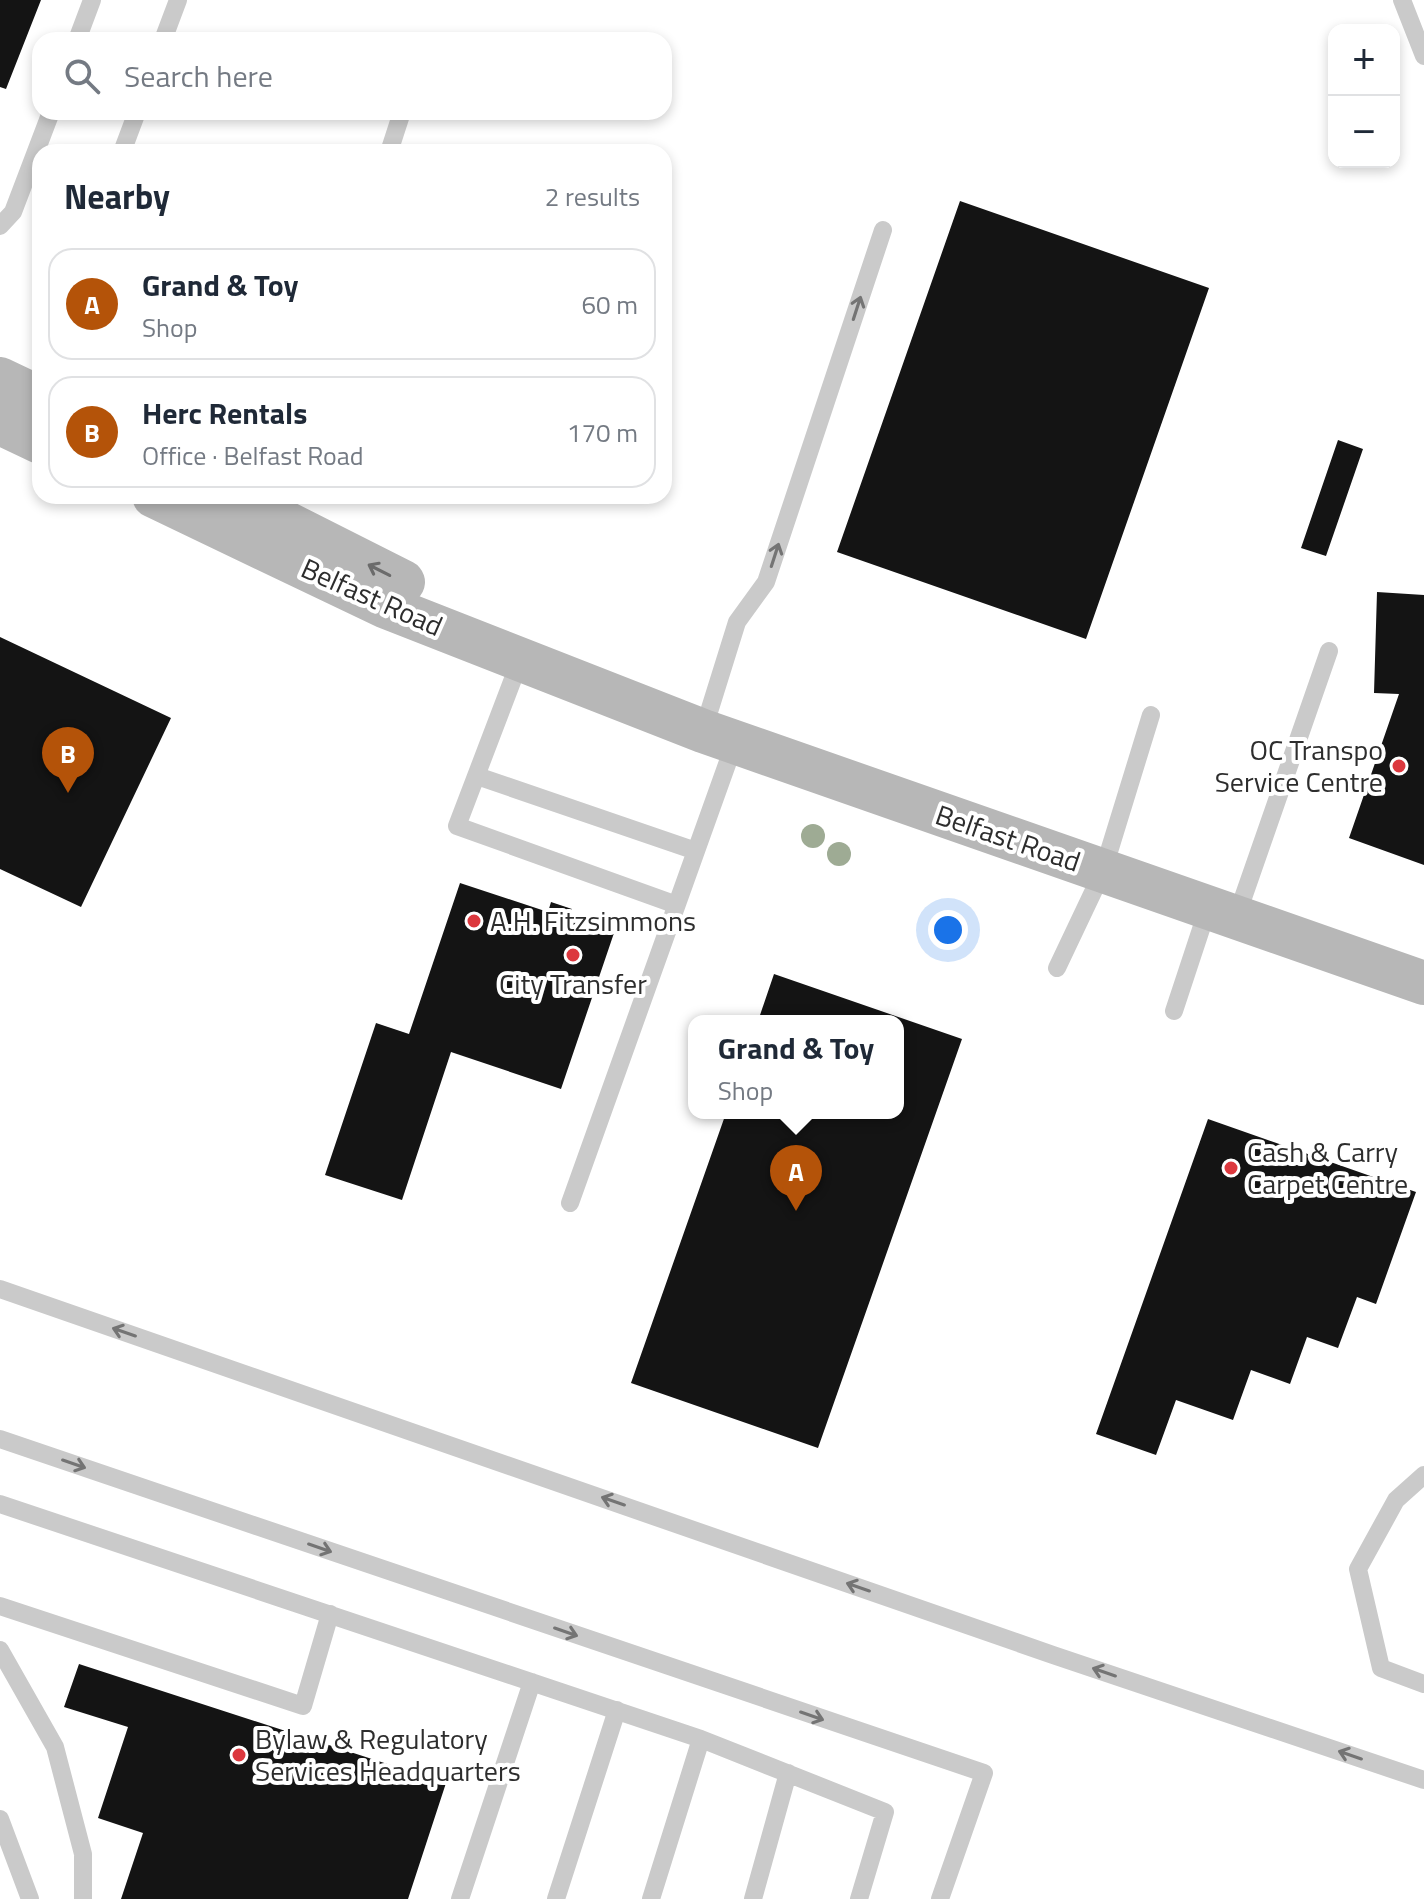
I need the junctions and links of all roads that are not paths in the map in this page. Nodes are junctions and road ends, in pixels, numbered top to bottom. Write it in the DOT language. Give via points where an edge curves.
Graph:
graph roads {
  1 [pos="92,0"];
  2 [pos="178,0"];
  3 [pos="1402,0"];
  4 [pos="80,32"];
  5 [pos="166,32"];
  6 [pos="1424,56"];
  7 [pos="48,120"];
  8 [pos="134,120"];
  9 [pos="399,120"];
  10 [pos="39,144"];
  11 [pos="125,144"];
  12 [pos="392,144"];
  13 [pos="32,162"];
  14 [pos="0,226"];
  15 [pos="883,230"];
  16 [pos="0,423"];
  17 [pos="32,438"];
  18 [pos="206,504"];
  19 [pos="252,511"];
  20 [pos="1329,651"];
  21 [pos="521,658"];
  22 [pos="595,686"];
  23 [pos="1151,715"];
  24 [pos="719,737"];
  25 [pos="477,776"];
  26 [pos="693,850"];
  27 [pos="1103,871"];
  28 [pos="674,904"];
  29 [pos="1222,913"];
  30 [pos="1057,968"];
  31 [pos="1424,983"];
  32 [pos="1174,1011"];
  33 [pos="570,1203"];
  34 [pos="0,1289"];
  35 [pos="0,1439"];
  36 [pos="1424,1475"];
  37 [pos="0,1504"];
  38 [pos="0,1606"];
  39 [pos="330,1614"];
  40 [pos="0,1650"];
  41 [pos="532,1682"];
  42 [pos="1424,1684"];
  43 [pos="617,1710"];
  44 [pos="701,1739"];
  45 [pos="788,1773"];
  46 [pos="1424,1780"];
  47 [pos="0,1819"];
  48 [pos="30,1899"];
  49 [pos="83,1899"];
  50 [pos="460,1899"];
  51 [pos="556,1899"];
  52 [pos="651,1899"];
  53 [pos="753,1899"];
  54 [pos="859,1899"];
  55 [pos="940,1899"];
  1 -- 4 [label="lane"];
  2 -- 5 [label="lane"];
  3 -- 6 [label="lane"];
  7 -- 10 [label="lane"];
  8 -- 11 [label="lane"];
  9 -- 12 [label="lane"];
  13 -- 14 [label="lane" via="13,212"];
  24 -- 15 [label="lane, one-way" via="737,622 766,582"];
  16 -- 17 [label="street"];
  18 -- 19 [label="street, Belfast Road"];
  19 -- 21 [label="street, Belfast Road" via="384,606"];
  22 -- 19 [label="street, Belfast Road, one-way" via="438,600"];
  20 -- 29 [label="lane"];
  21 -- 22 [label="street, Belfast Road"];
  21 -- 25 [label="lane"];
  22 -- 24 [label="street, Belfast Road"];
  23 -- 27 [label="lane"];
  24 -- 26 [label="lane"];
  24 -- 27 [label="street, Belfast Road"];
  25 -- 26 [label="lane"];
  25 -- 28 [label="lane" via="457,826"];
  26 -- 28 [label="lane"];
  27 -- 29 [label="street, Belfast Road"];
  27 -- 30 [label="lane"];
  28 -- 33 [label="lane"];
  29 -- 31 [label="street, Belfast Road"];
  29 -- 32 [label="lane"];
  46 -- 34 [label="lane, one-way"];
  35 -- 55 [label="lane, one-way" via="984,1773"];
  36 -- 42 [label="lane" via="1396,1500 1358,1569 1381,1668"];
  37 -- 39 [label="lane"];
  38 -- 39 [label="lane" via="303,1706"];
  39 -- 41 [label="lane"];
  40 -- 49 [label="lane" via="55,1747 83,1854"];
  41 -- 43 [label="lane"];
  41 -- 50 [label="lane"];
  43 -- 44 [label="lane"];
  43 -- 51 [label="lane"];
  44 -- 45 [label="lane"];
  44 -- 52 [label="lane"];
  45 -- 53 [label="lane"];
  45 -- 54 [label="lane" via="885,1812"];
  47 -- 48 [label="lane"];
}
